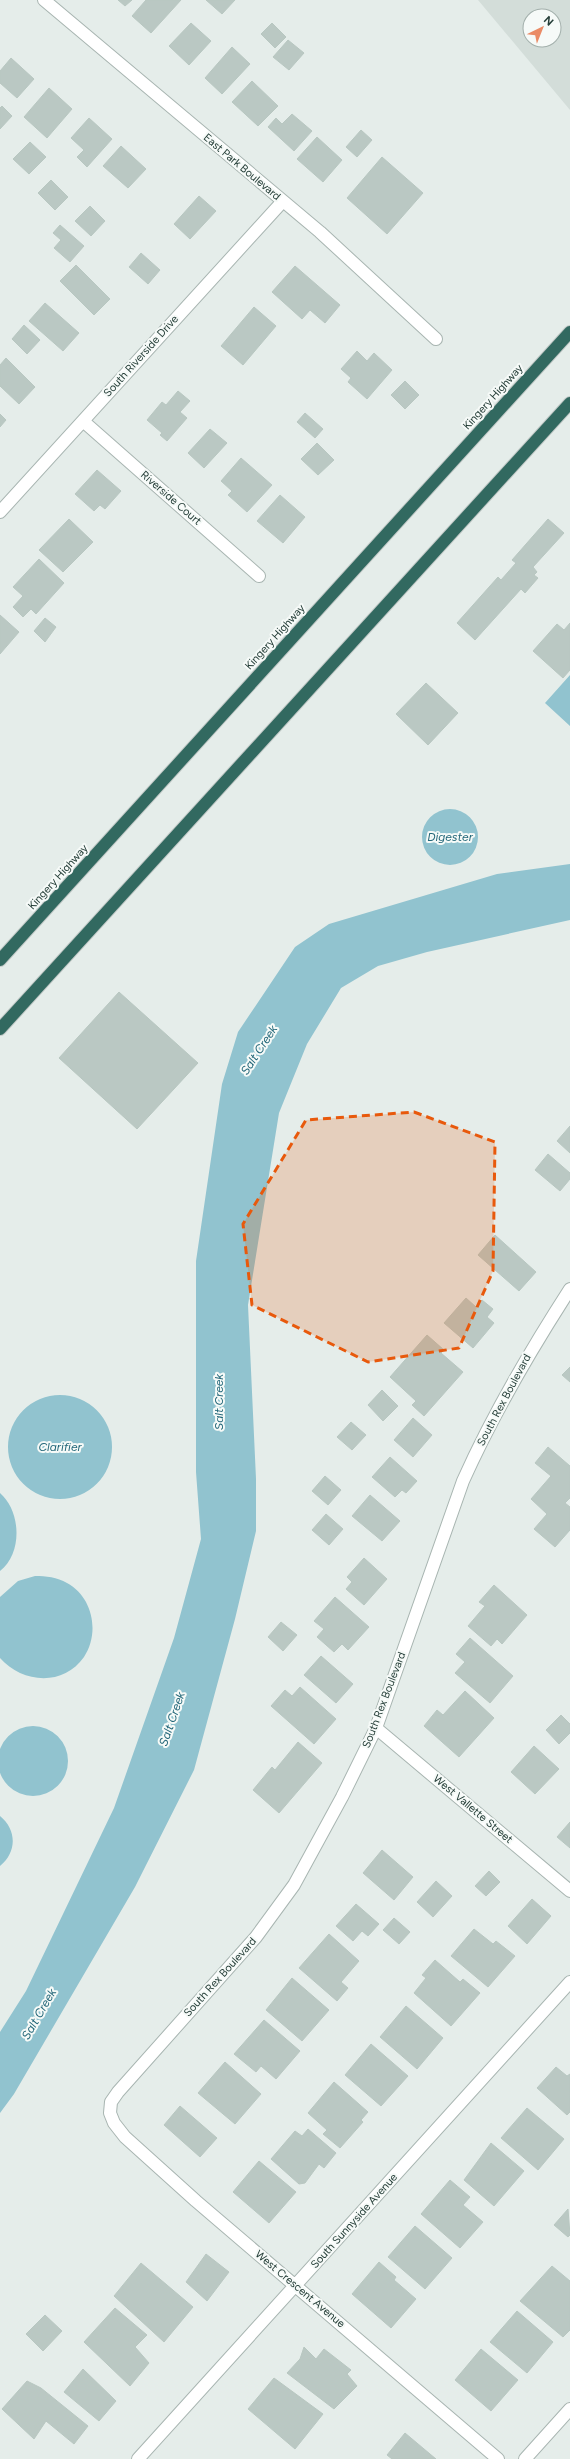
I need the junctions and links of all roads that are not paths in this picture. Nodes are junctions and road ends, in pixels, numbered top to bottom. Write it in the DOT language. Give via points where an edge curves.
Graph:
graph roads {
  1 [pos="44,0"];
  2 [pos="283,202"];
  3 [pos="570,332"];
  4 [pos="436,338"];
  5 [pos="570,403"];
  6 [pos="83,421"];
  7 [pos="0,512"];
  8 [pos="260,576"];
  9 [pos="0,960"];
  10 [pos="0,1029"];
  11 [pos="570,1290"];
  12 [pos="376,1728"];
  13 [pos="570,1891"];
  14 [pos="570,1982"];
  15 [pos="110,2113"];
  16 [pos="295,2285"];
  17 [pos="570,2409"];
  18 [pos="138,2459"];
  19 [pos="498,2459"];
  20 [pos="525,2459"];
  1 -- 2 [label="street, East Park Boulevard"];
  2 -- 4 [label="street, East Park Boulevard" via="320,232"];
  2 -- 6 [label="street, South Riverside Drive"];
  3 -- 9 [label="highway, Kingery Highway"];
  5 -- 10 [label="highway"];
  6 -- 7 [label="street, South Riverside Drive"];
  6 -- 8 [label="street, Riverside Court"];
  11 -- 12 [label="street, South Rex Boulevard" via="507,1391 463,1481"];
  12 -- 13 [label="street, West Vallette Street"];
  12 -- 15 [label="street, South Rex Boulevard" via="342,1797 294,1885 276,1912 118,2092 111,2102"];
  14 -- 16 [label="street, South Sunnyside Avenue"];
  15 -- 16 [label="street, West Crescent Avenue" via="114,2123 131,2142"];
  16 -- 18 [label="street, South Sunnyside Avenue"];
  16 -- 19 [label="street, West Crescent Avenue"];
  17 -- 20 [label="street"];
}
